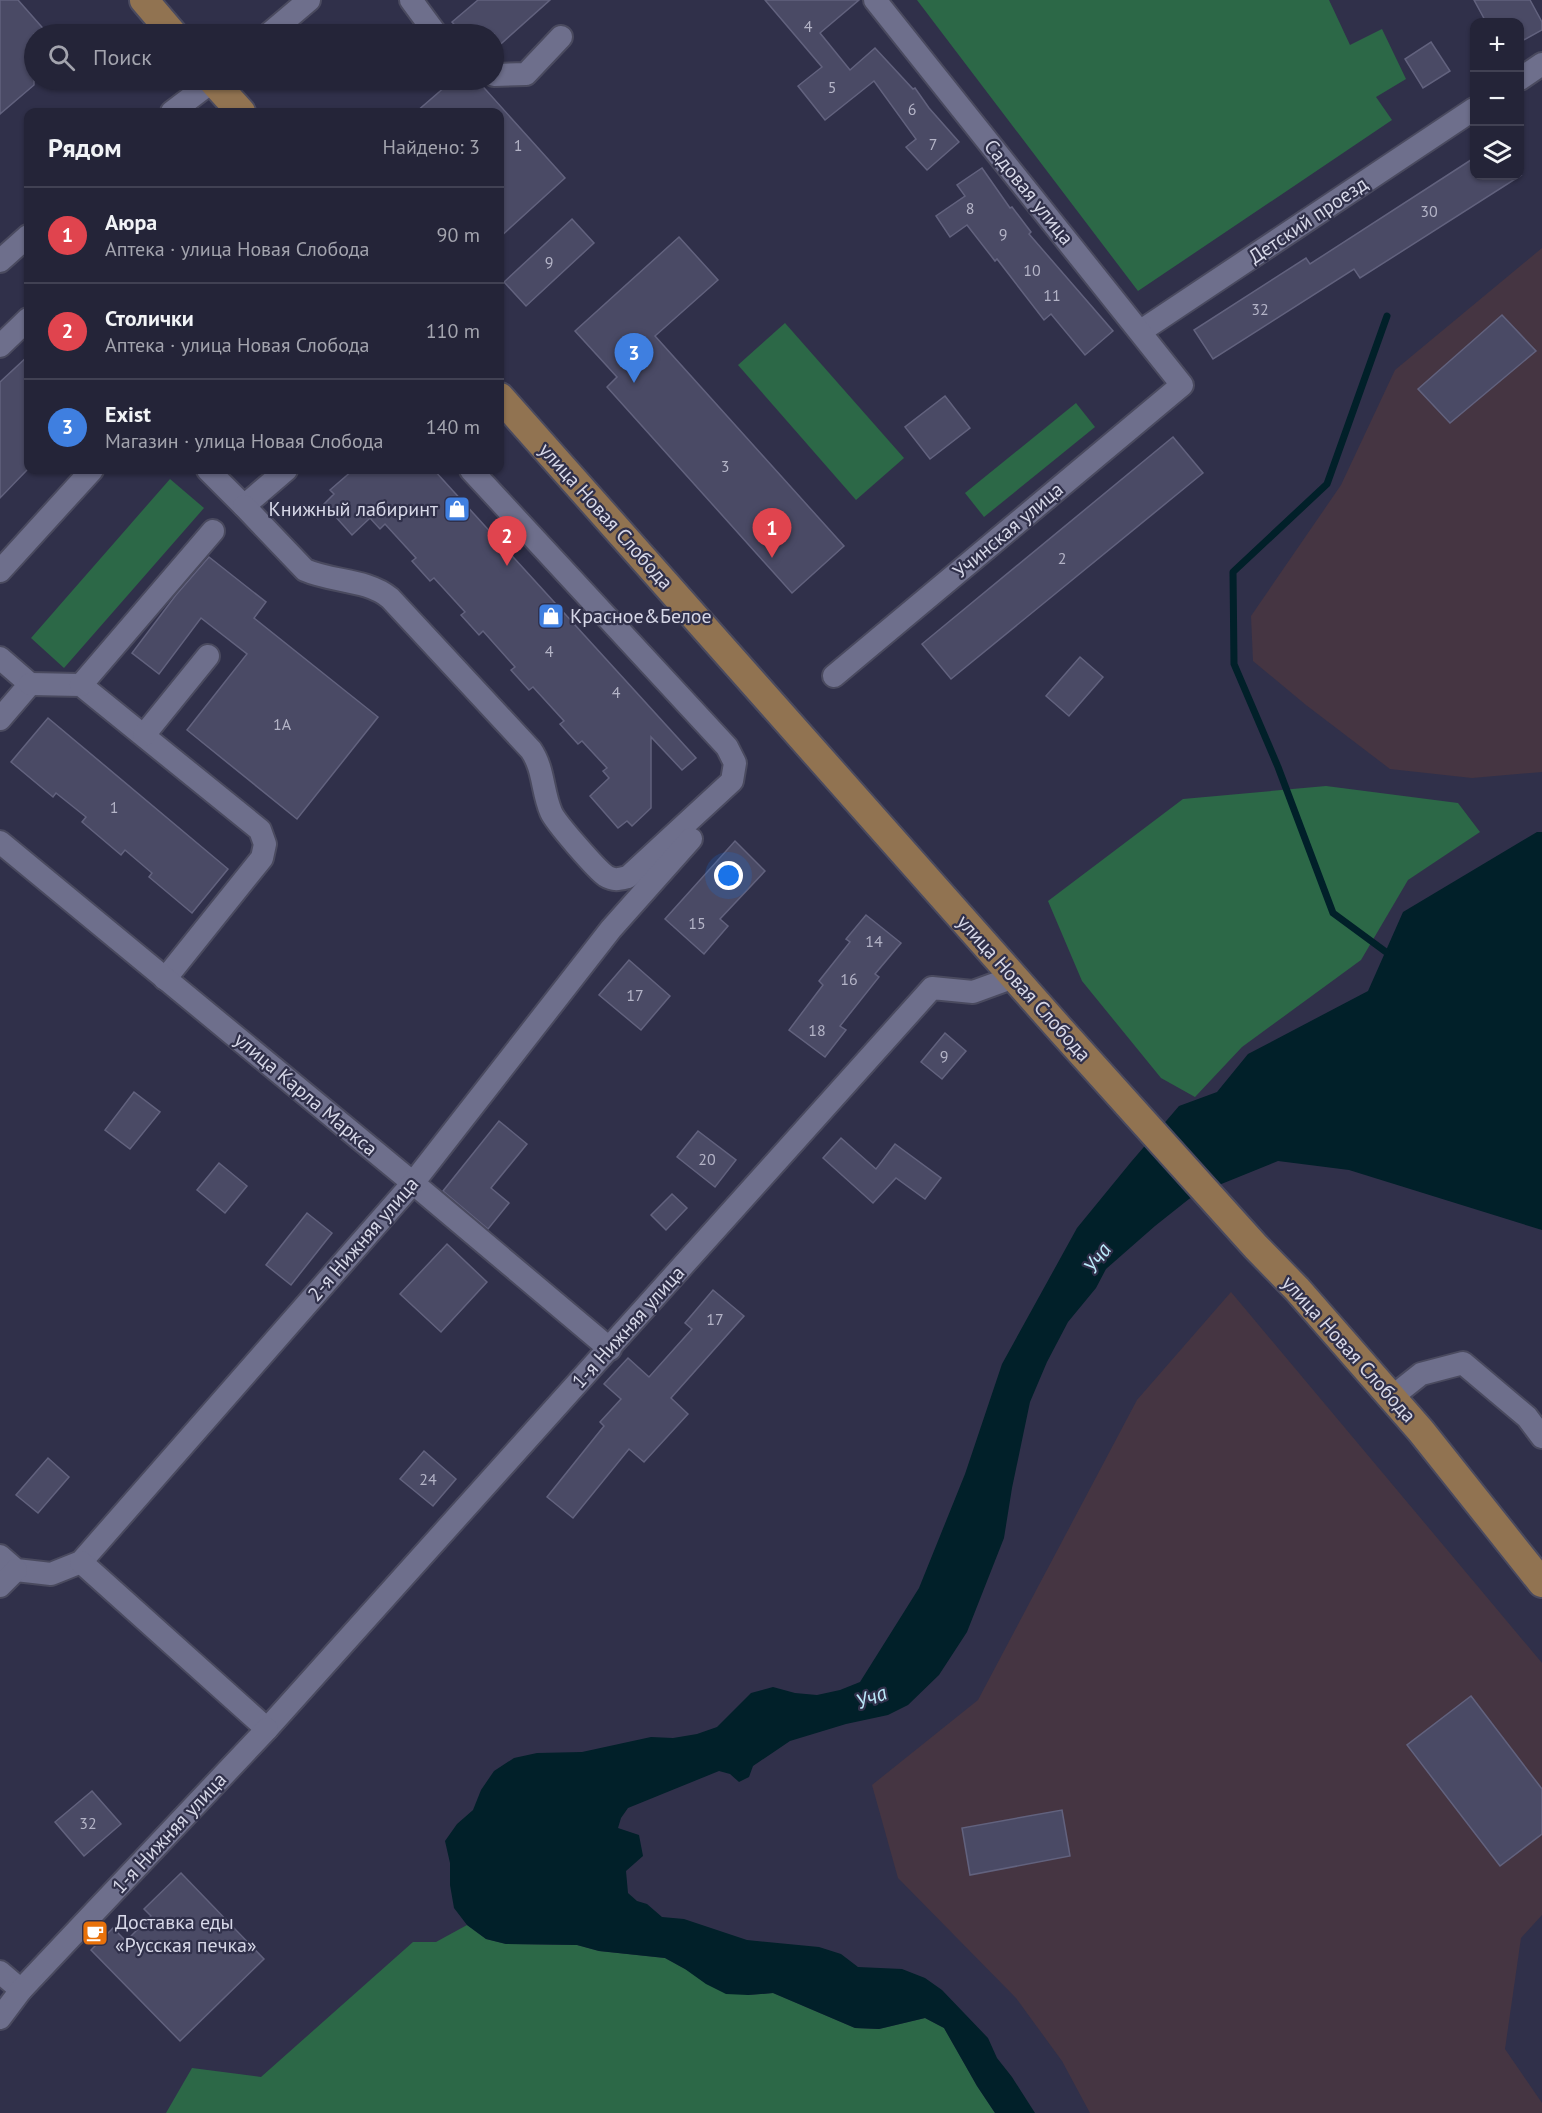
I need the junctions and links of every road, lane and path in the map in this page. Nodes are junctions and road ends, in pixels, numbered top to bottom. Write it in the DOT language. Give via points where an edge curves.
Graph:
graph roads {
  1 [pos="144,0"];
  2 [pos="309,0"];
  3 [pos="411,0"];
  4 [pos="875,0"];
  5 [pos="164,24"];
  6 [pos="281,24"];
  7 [pos="429,24"];
  8 [pos="561,37"];
  9 [pos="1542,64"];
  10 [pos="504,75"];
  11 [pos="1524,76"];
  12 [pos="200,90"];
  13 [pos="222,90"];
  14 [pos="177,108"];
  15 [pos="238,108"];
  16 [pos="1470,112"];
  17 [pos="24,240"];
  18 [pos="0,261"];
  19 [pos="24,324"];
  20 [pos="1141,331"];
  21 [pos="0,346"];
  22 [pos="1182,385"];
  23 [pos="504,402"];
  24 [pos="88,474"];
  25 [pos="212,474"];
  26 [pos="281,474"];
  27 [pos="475,474"];
  28 [pos="244,506"];
  29 [pos="213,531"];
  30 [pos="0,572"];
  31 [pos="208,656"];
  32 [pos="0,658"];
  33 [pos="834,676"];
  34 [pos="30,684"];
  35 [pos="81,685"];
  36 [pos="0,719"];
  37 [pos="144,735"];
  38 [pos="691,839"];
  39 [pos="0,842"];
  40 [pos="1014,977"];
  41 [pos="165,979"];
  42 [pos="413,1183"];
  43 [pos="610,1349"];
  44 [pos="1392,1397"];
  45 [pos="1542,1437"];
  46 [pos="8,1563"];
  47 [pos="81,1563"];
  48 [pos="1542,1583"];
  49 [pos="0,1586"];
  50 [pos="267,1729"];
  51 [pos="0,1972"];
  52 [pos="21,1990"];
  53 [pos="0,2018"];
  1 -- 5 [label="main road"];
  2 -- 6 [label="street"];
  3 -- 7 [label="street"];
  4 -- 20 [label="street, Садовая улица"];
  8 -- 10 [label="street" via="526,74"];
  9 -- 11 [label="street"];
  12 -- 14 [label="street"];
  13 -- 15 [label="main road"];
  16 -- 20 [label="street, Детский проезд"];
  17 -- 18 [label="street"];
  19 -- 21 [label="street"];
  20 -- 22 [label="street, Садовая улица"];
  22 -- 33 [label="street, Учинская улица"];
  23 -- 40 [label="main road, улица Новая Слобода"];
  24 -- 30 [label="street"];
  25 -- 28 [label="street"];
  26 -- 28 [label="street"];
  27 -- 28 [label="street" via="727,747 735,763 732,781 628,877 617,880 606,876 557,823 531,750 390,598 381,591 305,570"];
  29 -- 35 [label="street"];
  31 -- 37 [label="street"];
  32 -- 34 [label="street"];
  34 -- 35 [label="street"];
  34 -- 36 [label="street"];
  35 -- 37 [label="street"];
  37 -- 41 [label="street" via="260,830 265,844 262,858"];
  38 -- 42 [label="street, 2-я Нижняя улица" via="611,929"];
  39 -- 41 [label="street, улица Карла Маркса"];
  40 -- 43 [label="street, 1-я Нижняя улица" via="973,993 932,988"];
  40 -- 44 [label="main road, улица Новая Слобода"];
  41 -- 42 [label="street, улица Карла Маркса"];
  42 -- 43 [label="street, улица Карла Маркса"];
  42 -- 47 [label="street, 2-я Нижняя улица"];
  43 -- 50 [label="street, 1-я Нижняя улица"];
  44 -- 45 [label="street" via="1421,1374 1463,1363 1527,1417"];
  44 -- 48 [label="main road, улица Новая Слобода"];
  46 -- 47 [label="street, 2-я Нижняя улица" via="51,1574"];
  46 -- 49 [label="street"];
  47 -- 50 [label="street"];
  50 -- 52 [label="street, 1-я Нижняя улица"];
  51 -- 52 [label="street"];
  52 -- 53 [label="street, 1-я Нижняя улица"];
}
